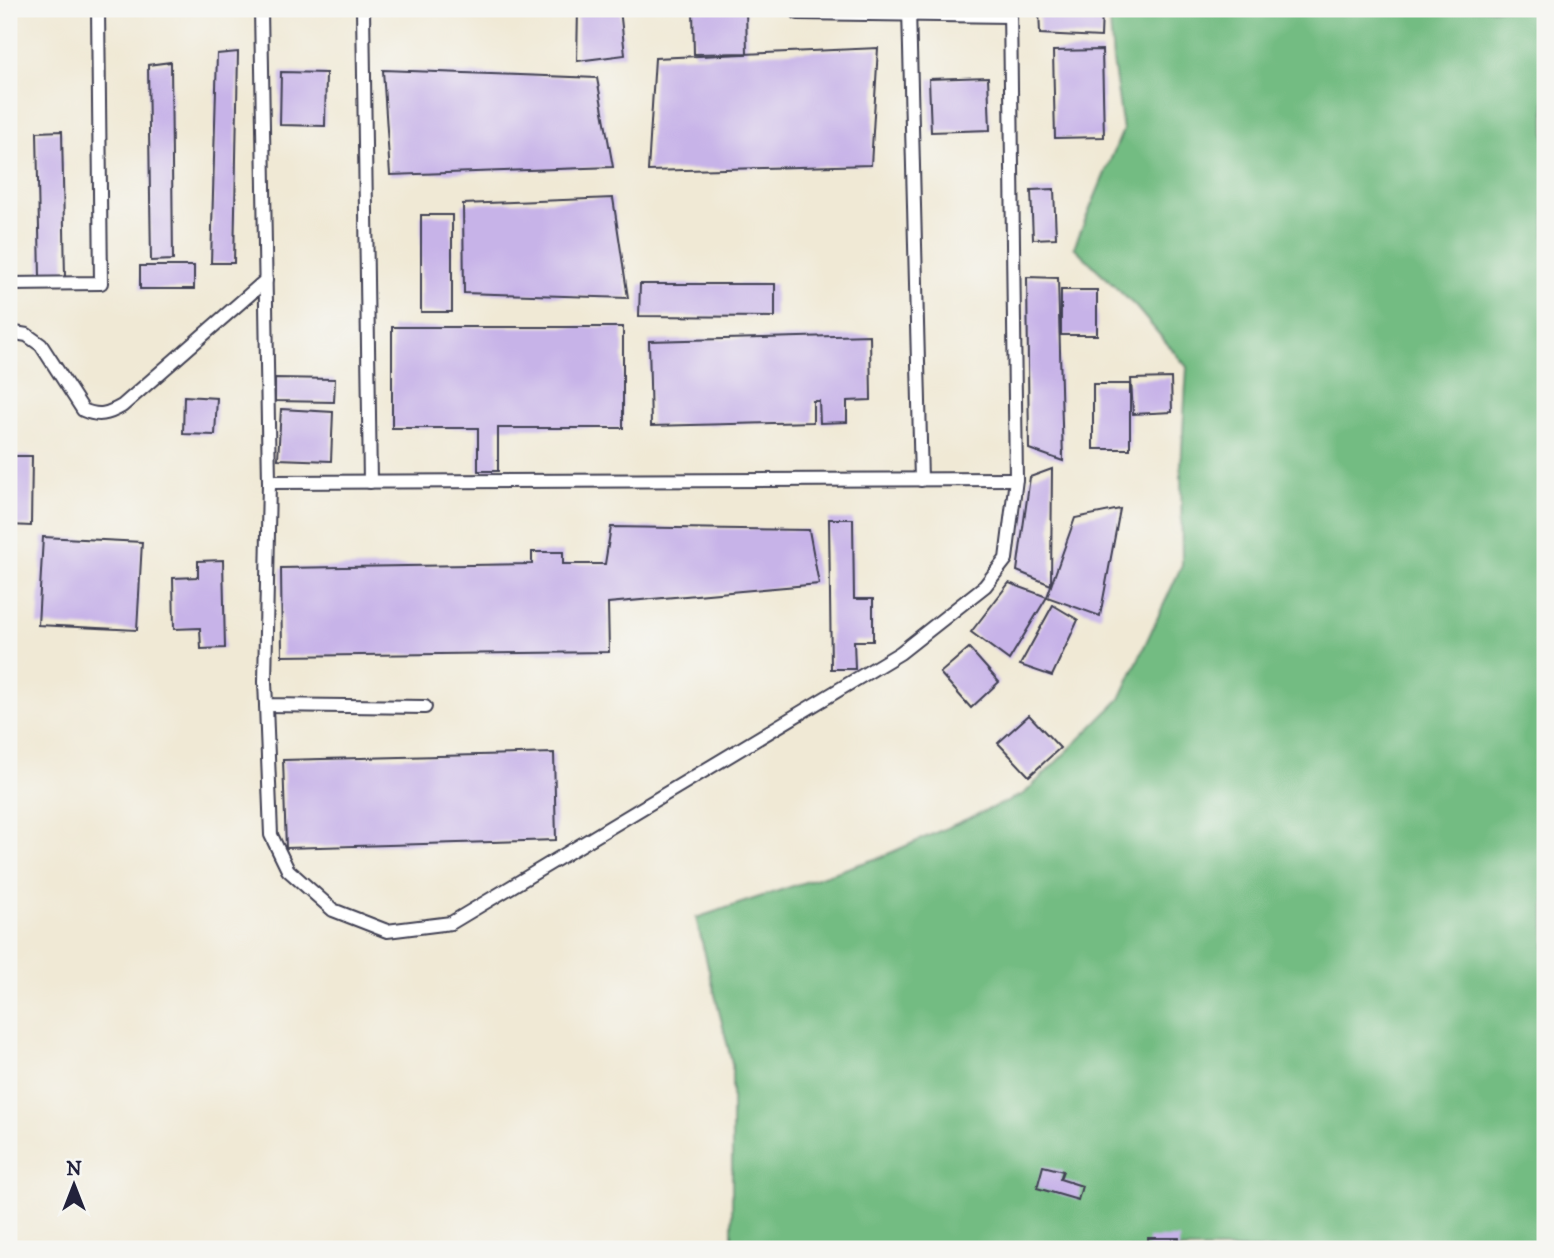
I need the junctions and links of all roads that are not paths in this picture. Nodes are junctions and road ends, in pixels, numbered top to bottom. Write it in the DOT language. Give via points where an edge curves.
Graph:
graph roads {
  1 [pos="98,9"];
  2 [pos="261,9"];
  3 [pos="363,9"];
  4 [pos="909,12"];
  5 [pos="1010,12"];
  6 [pos="799,13"];
  7 [pos="267,280"];
  8 [pos="9,284"];
  9 [pos="9,332"];
  10 [pos="921,480"];
  11 [pos="1016,480"];
  12 [pos="269,482"];
  13 [pos="370,482"];
  14 [pos="265,705"];
  15 [pos="425,707"];
  1 -- 8 [label="lane" via="100,284"];
  2 -- 7 [label="lane"];
  3 -- 13 [label="lane"];
  4 -- 5 [label="lane"];
  4 -- 6 [label="lane"];
  4 -- 10 [label="lane"];
  5 -- 11 [label="lane"];
  7 -- 9 [label="lane" via="108,414 83,410 41,345 27,335"];
  7 -- 12 [label="lane"];
  10 -- 11 [label="lane"];
  10 -- 13 [label="lane"];
  11 -- 14 [label="lane" via="1006,559 985,586 900,653 451,923 387,931 333,910 288,870 271,835"];
  12 -- 13 [label="lane"];
  12 -- 14 [label="lane"];
  14 -- 15 [label="lane"];
}
